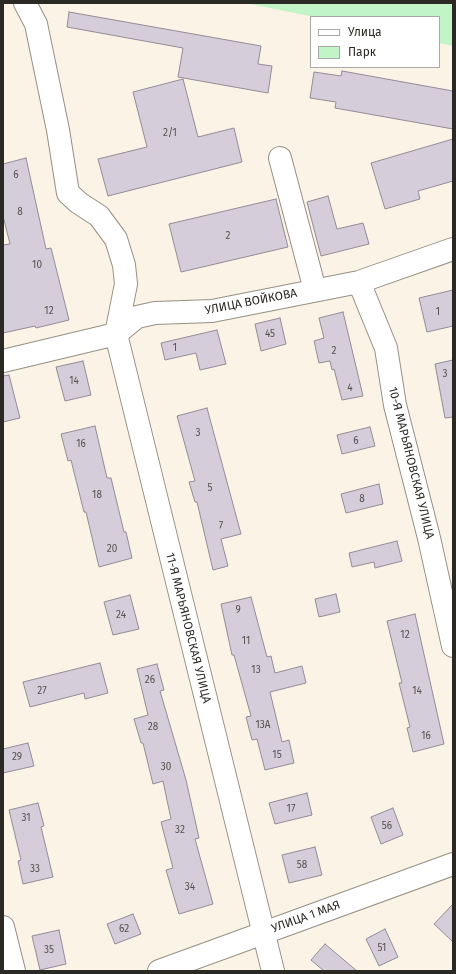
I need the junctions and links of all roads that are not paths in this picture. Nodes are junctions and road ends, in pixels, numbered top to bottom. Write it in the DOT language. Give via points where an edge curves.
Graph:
graph roads {
  1 [pos="25,3"];
  2 [pos="280,158"];
  3 [pos="453,249"];
  4 [pos="359,282"];
  5 [pos="126,284"];
  6 [pos="315,290"];
  7 [pos="155,314"];
  8 [pos="116,334"];
  9 [pos="3,361"];
  10 [pos="453,646"];
  11 [pos="453,864"];
  12 [pos="3,927"];
  13 [pos="263,933"];
  14 [pos="14,971"];
  15 [pos="159,971"];
  16 [pos="273,971"];
  1 -- 5 [label="street, 11-Я МАРЬЯНОВСКАЯ УЛИЦА" via="36,24 68,193 99,216 116,239 124,265"];
  2 -- 6 [label="street"];
  3 -- 4 [label="street, УЛИЦА ВОЙКОВА"];
  4 -- 6 [label="street, УЛИЦА ВОЙКОВА"];
  4 -- 10 [label="street, 10-Я МАРЬЯНОВСКАЯ УЛИЦА" via="386,348 395,405 430,538"];
  5 -- 7 [label="street"];
  5 -- 8 [label="street, 11-Я МАРЬЯНОВСКАЯ УЛИЦА"];
  6 -- 7 [label="street, УЛИЦА ВОЙКОВА" via="212,311"];
  7 -- 8 [label="street, УЛИЦА ВОЙКОВА" via="137,317"];
  8 -- 9 [label="street, УЛИЦА ВОЙКОВА"];
  8 -- 13 [label="street, 11-Я МАРЬЯНОВСКАЯ УЛИЦА"];
  11 -- 13 [label="street, УЛИЦА 1 МАЯ"];
  12 -- 14 [label="street"];
  13 -- 15 [label="street, УЛИЦА 1 МАЯ"];
  13 -- 16 [label="street, 11-Я МАРЬЯНОВСКАЯ УЛИЦА"];
}
